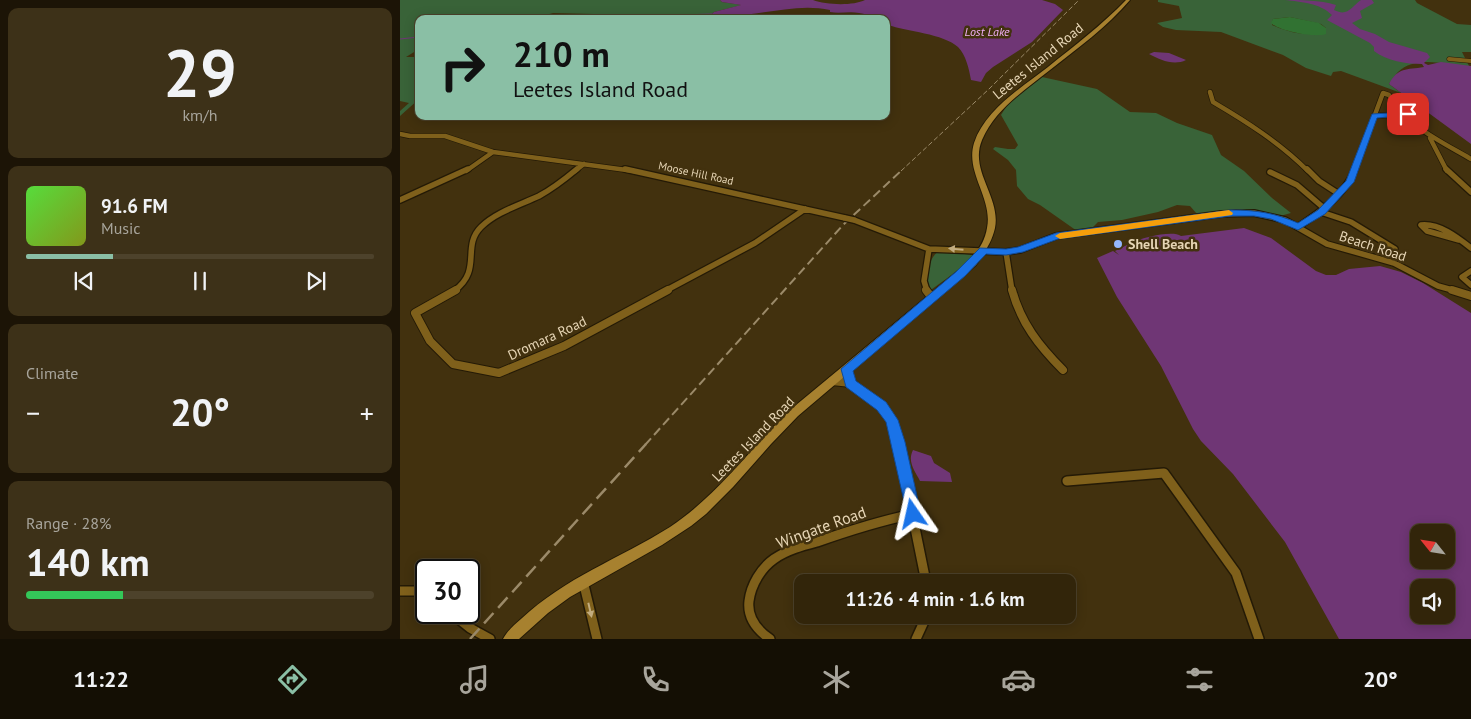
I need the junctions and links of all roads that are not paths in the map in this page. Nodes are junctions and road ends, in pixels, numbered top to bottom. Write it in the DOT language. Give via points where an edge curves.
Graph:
graph roads {
  1 [pos="1128,0"];
  2 [pos="1449,59"];
  3 [pos="1471,61"];
  4 [pos="1210,92"];
  5 [pos="1374,116"];
  6 [pos="1411,119"];
  7 [pos="400,134"];
  8 [pos="1428,136"];
  9 [pos="493,152"];
  10 [pos="1471,159"];
  11 [pos="584,164"];
  12 [pos="1270,172"];
  13 [pos="1471,192"];
  14 [pos="1339,194"];
  15 [pos="400,200"];
  16 [pos="805,209"];
  17 [pos="1323,210"];
  18 [pos="1298,227"];
  19 [pos="1458,240"];
  20 [pos="1471,248"];
  21 [pos="929,249"];
  22 [pos="983,250"];
  23 [pos="1006,252"];
  24 [pos="1394,263"];
  25 [pos="1471,271"];
  26 [pos="1471,285"];
  27 [pos="1471,296"];
  28 [pos="932,298"];
  29 [pos="847,369"];
  30 [pos="1063,370"];
  31 [pos="832,381"];
  32 [pos="851,383"];
  33 [pos="1067,481"];
  34 [pos="913,514"];
  35 [pos="924,574"];
  36 [pos="583,582"];
  37 [pos="400,591"];
  38 [pos="415,591"];
  39 [pos="465,624"];
  40 [pos="923,624"];
  41 [pos="490,639"];
  42 [pos="510,639"];
  43 [pos="596,639"];
  44 [pos="770,639"];
  45 [pos="916,639"];
  46 [pos="1260,639"];
  1 -- 22 [label="main road, Leetes Island Road" via="1102,27 1003,105 980,137 976,159 992,219 991,232"];
  2 -- 3 [label="street"];
  4 -- 14 [label="street" via="1213,102 1290,153 1319,181"];
  5 -- 6 [label="street"];
  5 -- 6 [label="street" via="1383,93 1389,95"];
  5 -- 14 [label="street" via="1350,182"];
  6 -- 8 [label="street"];
  7 -- 9 [label="street, Moose Hill Road" via="445,136"];
  8 -- 10 [label="street"];
  8 -- 13 [label="street" via="1446,171"];
  9 -- 11 [label="street, Moose Hill Road"];
  9 -- 15 [label="street" via="464,172"];
  11 -- 16 [label="street, Moose Hill Road" via="637,171"];
  11 -- 16 [label="street, Dromara Road" via="546,191 478,231 471,272 464,282 443,299 415,313 430,341 453,364 499,373 564,346 755,243"];
  12 -- 17 [label="street" via="1297,185"];
  14 -- 17 [label="street"];
  16 -- 21 [label="street, Moose Hill Road, bridge" via="854,220"];
  17 -- 18 [label="street"];
  17 -- 24 [label="street" via="1346,218 1395,249"];
  18 -- 23 [label="street, Beach Road" via="1273,216 1241,212 1056,236"];
  18 -- 24 [label="street, Beach Road" via="1327,244"];
  19 -- 19 [label="street" via="1434,225 1421,224 1427,231"];
  19 -- 20 [label="street"];
  22 -- 21 [label="street, Moose Hill Road, one-way"];
  21 -- 28 [label="street" via="923,279"];
  22 -- 23 [label="street, Moose Hill Road"];
  22 -- 28 [label="main road, Leetes Island Road" via="973,263"];
  23 -- 30 [label="street" via="1020,313 1036,341"];
  24 -- 27 [label="street, Beach Road" via="1438,286"];
  25 -- 26 [label="street" via="1462,277"];
  28 -- 29 [label="main road, Leetes Island Road"];
  29 -- 31 [label="main road, Leetes Island Road"];
  29 -- 32 [label="street"];
  31 -- 32 [label="street"];
  31 -- 36 [label="main road, Leetes Island Road" via="783,422 700,512 660,540"];
  32 -- 34 [label="street" via="881,406 892,420"];
  33 -- 46 [label="street" via="1164,473 1236,574"];
  34 -- 35 [label="street"];
  34 -- 44 [label="street, Wingate Road" via="869,524 802,547 776,558 764,568 754,582 749,607 756,628"];
  36 -- 42 [label="main road, Leetes Island Road" via="545,607"];
  36 -- 43 [label="street, one-way"];
  37 -- 38 [label="street"];
  39 -- 41 [label="street"];
  40 -- 45 [label="street"];
}
